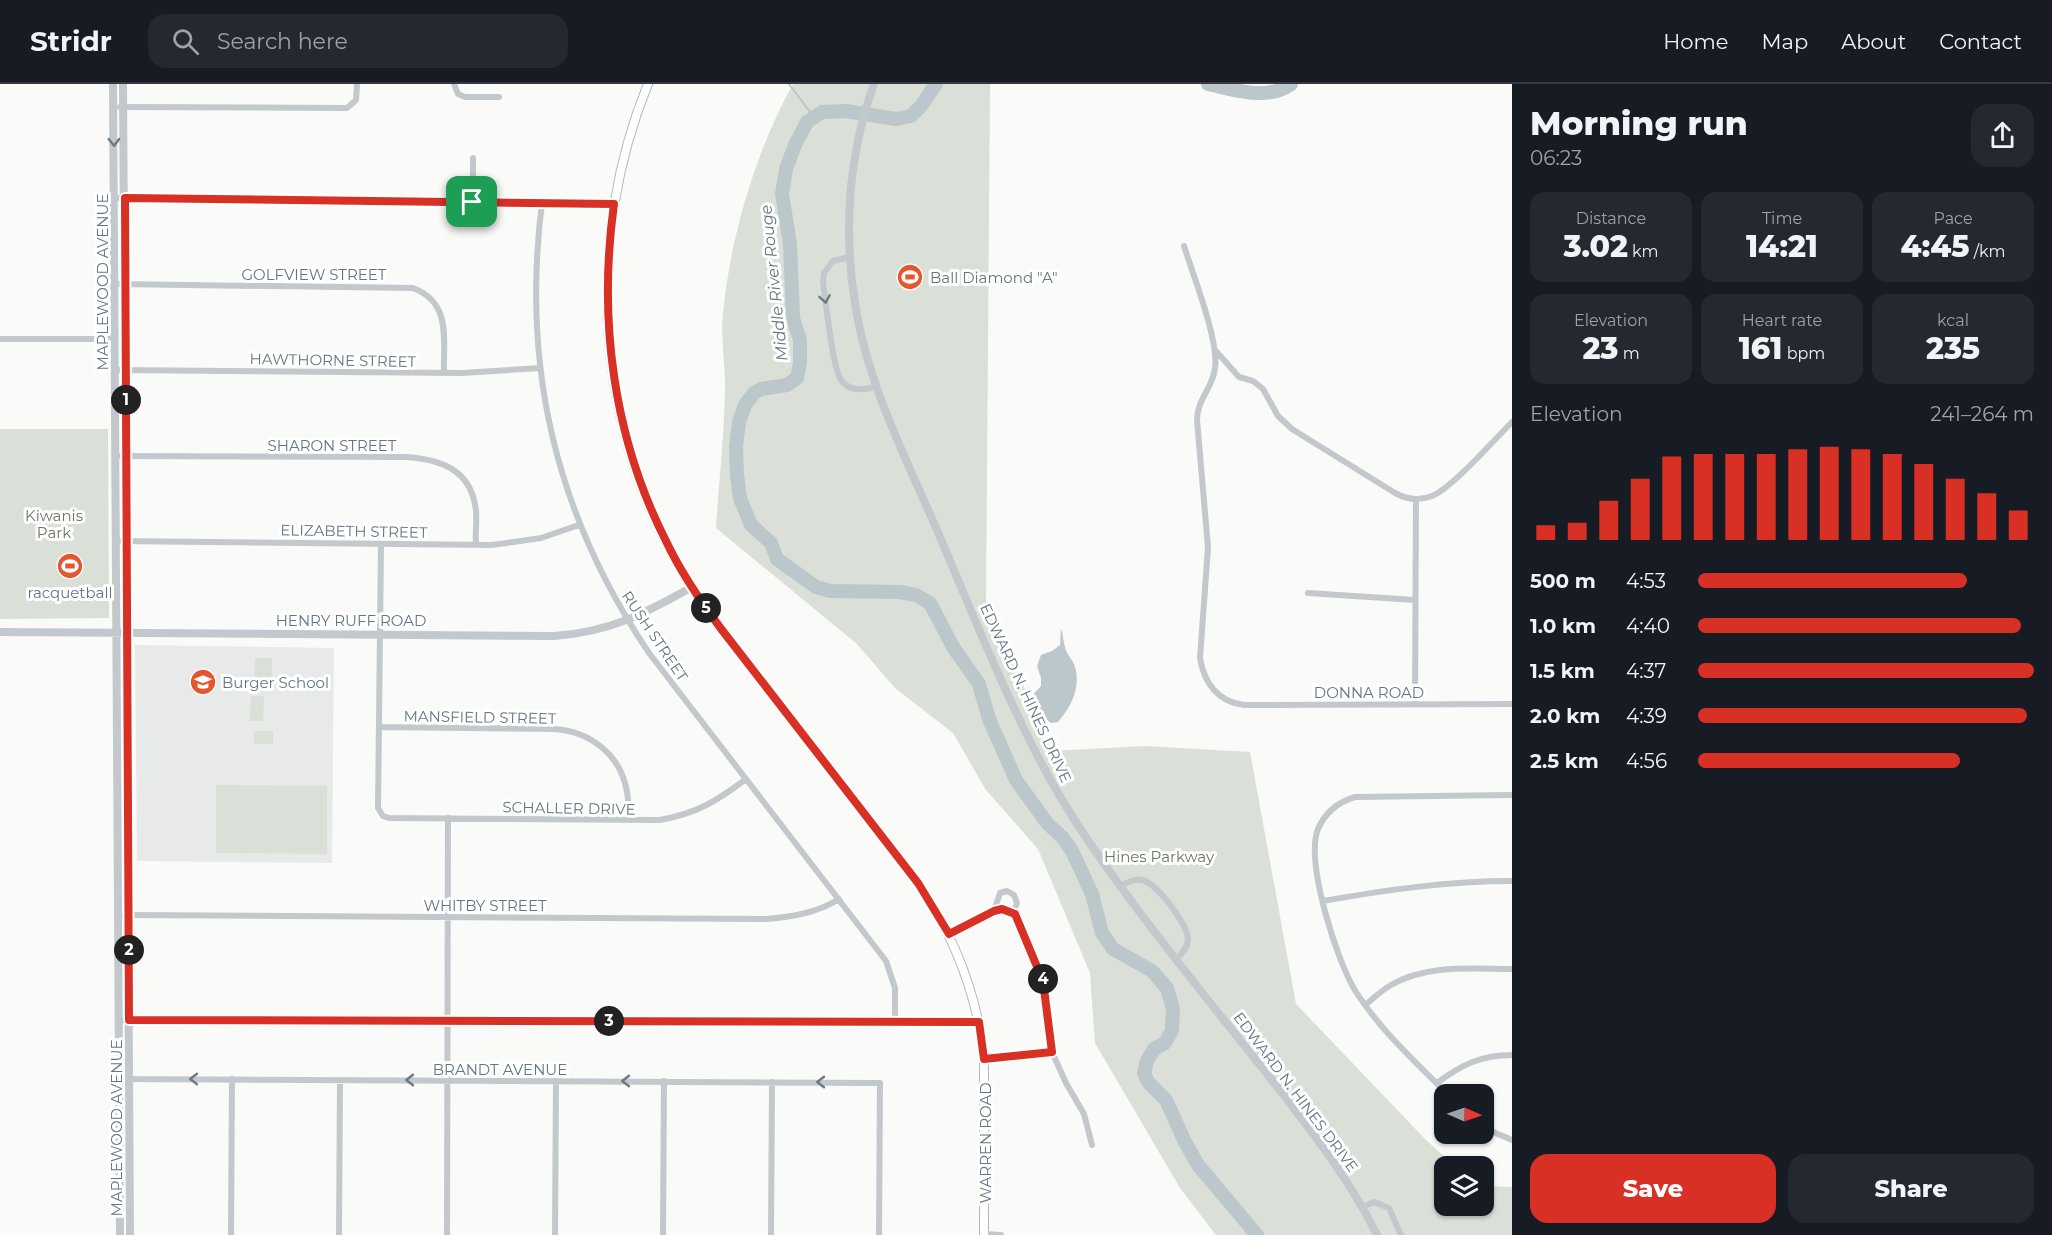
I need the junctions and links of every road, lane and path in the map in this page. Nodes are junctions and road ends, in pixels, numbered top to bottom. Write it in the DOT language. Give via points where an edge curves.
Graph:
graph roads {
  1 [pos="113,84"];
  2 [pos="123,84"];
  3 [pos="357,84"];
  4 [pos="454,84"];
  5 [pos="648,84"];
  6 [pos="874,84"];
  7 [pos="499,97"];
  8 [pos="114,107"];
  9 [pos="124,107"];
  10 [pos="474,158"];
  11 [pos="115,198"];
  12 [pos="125,198"];
  13 [pos="472,202"];
  14 [pos="542,202"];
  15 [pos="614,204"];
  16 [pos="1184,246"];
  17 [pos="850,257"];
  18 [pos="115,284"];
  19 [pos="125,284"];
  20 [pos="0,339"];
  21 [pos="115,339"];
  22 [pos="1216,351"];
  23 [pos="540,368"];
  24 [pos="116,370"];
  25 [pos="126,370"];
  26 [pos="444,373"];
  27 [pos="876,387"];
  28 [pos="1512,422"];
  29 [pos="116,456"];
  30 [pos="126,456"];
  31 [pos="1416,499"];
  32 [pos="579,525"];
  33 [pos="116,541"];
  34 [pos="127,541"];
  35 [pos="381,544"];
  36 [pos="476,544"];
  37 [pos="692,587"];
  38 [pos="1308,593"];
  39 [pos="1415,600"];
  40 [pos="627,621"];
  41 [pos="0,632"];
  42 [pos="117,633"];
  43 [pos="128,633"];
  44 [pos="380,634"];
  45 [pos="117,690"];
  46 [pos="128,690"];
  47 [pos="1415,704"];
  48 [pos="1512,704"];
  49 [pos="379,727"];
  50 [pos="746,779"];
  51 [pos="1512,795"];
  52 [pos="448,818"];
  53 [pos="628,820"];
  54 [pos="1512,882"];
  55 [pos="1120,886"];
  56 [pos="838,899"];
  57 [pos="1323,900"];
  58 [pos="994,911"];
  59 [pos="1012,913"];
  60 [pos="119,915"];
  61 [pos="128,915"];
  62 [pos="447,917"];
  63 [pos="949,934"];
  64 [pos="1177,959"];
  65 [pos="1512,969"];
  66 [pos="1365,1005"];
  67 [pos="119,1020"];
  68 [pos="129,1020"];
  69 [pos="448,1020"];
  70 [pos="979,1022"];
  71 [pos="895,1023"];
  72 [pos="1052,1052"];
  73 [pos="1512,1056"];
  74 [pos="984,1059"];
  75 [pos="119,1079"];
  76 [pos="129,1079"];
  77 [pos="232,1079"];
  78 [pos="340,1080"];
  79 [pos="448,1080"];
  80 [pos="556,1081"];
  81 [pos="664,1082"];
  82 [pos="771,1082"];
  83 [pos="1437,1083"];
  84 [pos="1494,1132"];
  85 [pos="1512,1140"];
  86 [pos="1092,1144"];
  87 [pos="1364,1207"];
  88 [pos="120,1231"];
  89 [pos="130,1231"];
  90 [pos="984,1234"];
  91 [pos="231,1235"];
  92 [pos="339,1235"];
  93 [pos="447,1235"];
  94 [pos="555,1235"];
  95 [pos="663,1235"];
  96 [pos="771,1235"];
  97 [pos="879,1235"];
  98 [pos="1001,1235"];
  99 [pos="1377,1235"];
  100 [pos="1401,1235"];
  1 -- 8 [label="street, MAPLEWOOD AVENUE"];
  2 -- 9 [label="street, MAPLEWOOD AVENUE"];
  3 -- 9 [label="street" via="356,100 343,108"];
  4 -- 7 [label="street" via="458,94 465,97"];
  5 -- 15 [label="main road, WARREN ROAD" via="627,144"];
  6 -- 17 [label="street, EDWARD N. HINES DRIVE" via="861,128 851,189"];
  8 -- 9 [label="street"];
  8 -- 11 [label="street, MAPLEWOOD AVENUE, one-way"];
  9 -- 12 [label="street, MAPLEWOOD AVENUE"];
  10 -- 13 [label="street"];
  11 -- 12 [label="street"];
  11 -- 18 [label="street, MAPLEWOOD AVENUE"];
  12 -- 13 [label="street"];
  12 -- 19 [label="street, MAPLEWOOD AVENUE"];
  13 -- 14 [label="street"];
  14 -- 15 [label="street"];
  14 -- 23 [label="street, RUSH STREET" via="535,283"];
  15 -- 37 [label="main road, WARREN ROAD" via="607,294 618,402 644,491 666,542"];
  16 -- 22 [label="street"];
  17 -- 27 [label="street, EDWARD N. HINES DRIVE" via="857,316"];
  17 -- 27 [label="street, one-way" via="833,261 824,273 834,354 841,380 850,388"];
  18 -- 19 [label="street, GOLFVIEW STREET"];
  18 -- 21 [label="street, MAPLEWOOD AVENUE"];
  19 -- 25 [label="street, MAPLEWOOD AVENUE"];
  19 -- 26 [label="street, GOLFVIEW STREET" via="413,288 430,297 441,314"];
  20 -- 21 [label="street"];
  21 -- 24 [label="street, MAPLEWOOD AVENUE"];
  22 -- 31 [label="street" via="1239,377 1263,389 1278,416 1292,429 1395,493"];
  22 -- 47 [label="street, DONNA ROAD" via="1212,385 1197,412 1208,547 1200,658 1208,683 1215,693 1238,704"];
  23 -- 26 [label="street, HAWTHORNE STREET"];
  23 -- 32 [label="street, RUSH STREET" via="554,444"];
  24 -- 25 [label="street, HAWTHORNE STREET"];
  24 -- 29 [label="street, MAPLEWOOD AVENUE"];
  25 -- 26 [label="street, HAWTHORNE STREET"];
  25 -- 30 [label="street, MAPLEWOOD AVENUE"];
  27 -- 55 [label="street, EDWARD N. HINES DRIVE" via="1043,766"];
  28 -- 31 [label="street" via="1447,486 1431,496"];
  29 -- 30 [label="street, SHARON STREET"];
  29 -- 33 [label="street, MAPLEWOOD AVENUE"];
  30 -- 34 [label="street, MAPLEWOOD AVENUE"];
  30 -- 36 [label="street, SHARON STREET" via="434,459 456,471 470,489 476,512"];
  31 -- 39 [label="street"];
  32 -- 36 [label="street, ELIZABETH STREET" via="528,541"];
  32 -- 40 [label="street, RUSH STREET"];
  33 -- 34 [label="street, ELIZABETH STREET"];
  33 -- 42 [label="street, MAPLEWOOD AVENUE"];
  34 -- 35 [label="street, ELIZABETH STREET"];
  34 -- 43 [label="street, MAPLEWOOD AVENUE"];
  35 -- 36 [label="street, ELIZABETH STREET"];
  35 -- 44 [label="street"];
  37 -- 40 [label="street, HENRY RUFF ROAD"];
  37 -- 63 [label="main road, WARREN ROAD" via="918,883"];
  38 -- 39 [label="street"];
  39 -- 47 [label="street"];
  40 -- 44 [label="street, HENRY RUFF ROAD" via="593,631 544,636"];
  40 -- 50 [label="street, RUSH STREET"];
  41 -- 42 [label="street, HENRY RUFF ROAD"];
  42 -- 43 [label="street, HENRY RUFF ROAD"];
  42 -- 45 [label="street, MAPLEWOOD AVENUE"];
  43 -- 44 [label="street, HENRY RUFF ROAD"];
  43 -- 46 [label="street, MAPLEWOOD AVENUE"];
  44 -- 49 [label="street"];
  45 -- 46 [label="street"];
  45 -- 60 [label="street, MAPLEWOOD AVENUE"];
  46 -- 61 [label="street, MAPLEWOOD AVENUE"];
  47 -- 48 [label="street, DONNA ROAD"];
  49 -- 52 [label="street, SCHALLER DRIVE" via="381,814 389,818"];
  49 -- 53 [label="street, MANSFIELD STREET" via="555,729 578,733 602,746 618,765 627,789"];
  50 -- 53 [label="street, SCHALLER DRIVE" via="692,813 659,820"];
  50 -- 56 [label="street, RUSH STREET"];
  51 -- 57 [label="street" via="1360,796 1340,803 1318,828 1315,843"];
  52 -- 53 [label="street, SCHALLER DRIVE"];
  52 -- 62 [label="street"];
  54 -- 57 [label="street" via="1457,882"];
  55 -- 64 [label="street, EDWARD N. HINES DRIVE"];
  55 -- 64 [label="street" via="1144,880 1153,884 1171,906 1188,939"];
  56 -- 62 [label="street, WHITBY STREET" via="809,912 766,919"];
  56 -- 71 [label="street, RUSH STREET" via="889,967 895,988"];
  57 -- 66 [label="street" via="1338,955"];
  58 -- 59 [label="street"];
  58 -- 59 [label="street" via="1000,893 1007,891 1017,903"];
  58 -- 63 [label="street"];
  59 -- 72 [label="street" via="1043,981"];
  60 -- 61 [label="street, WHITBY STREET"];
  60 -- 67 [label="street, MAPLEWOOD AVENUE"];
  61 -- 62 [label="street, WHITBY STREET"];
  61 -- 68 [label="street, MAPLEWOOD AVENUE"];
  62 -- 69 [label="street"];
  63 -- 70 [label="main road, WARREN ROAD" via="967,976"];
  64 -- 87 [label="street, EDWARD N. HINES DRIVE" via="1326,1150"];
  65 -- 66 [label="street" via="1425,972 1392,984"];
  66 -- 83 [label="street"];
  67 -- 68 [label="street"];
  67 -- 75 [label="street, MAPLEWOOD AVENUE"];
  68 -- 69 [label="street"];
  68 -- 76 [label="street, MAPLEWOOD AVENUE"];
  69 -- 71 [label="street"];
  69 -- 79 [label="street"];
  70 -- 71 [label="street"];
  70 -- 74 [label="main road, WARREN ROAD"];
  72 -- 74 [label="street"];
  72 -- 86 [label="street" via="1084,1114"];
  73 -- 83 [label="street" via="1474,1060"];
  74 -- 90 [label="main road, WARREN ROAD"];
  75 -- 76 [label="street, BRANDT AVENUE"];
  75 -- 88 [label="street, MAPLEWOOD AVENUE"];
  77 -- 76 [label="street, BRANDT AVENUE, one-way"];
  76 -- 89 [label="street, MAPLEWOOD AVENUE"];
  77 -- 78 [label="street, BRANDT AVENUE"];
  77 -- 91 [label="street"];
  79 -- 78 [label="street, BRANDT AVENUE, one-way"];
  78 -- 92 [label="street"];
  79 -- 80 [label="street, BRANDT AVENUE"];
  79 -- 93 [label="street"];
  81 -- 80 [label="street, BRANDT AVENUE, one-way"];
  80 -- 94 [label="street"];
  81 -- 82 [label="street, BRANDT AVENUE"];
  81 -- 95 [label="street"];
  82 -- 96 [label="street"];
  97 -- 82 [label="street, BRANDT AVENUE, one-way" via="880,1083"];
  84 -- 85 [label="street"];
  87 -- 99 [label="street, EDWARD N. HINES DRIVE"];
  87 -- 100 [label="street" via="1374,1203 1389,1208"];
  88 -- 89 [label="street"];
  90 -- 98 [label="street"];
}
